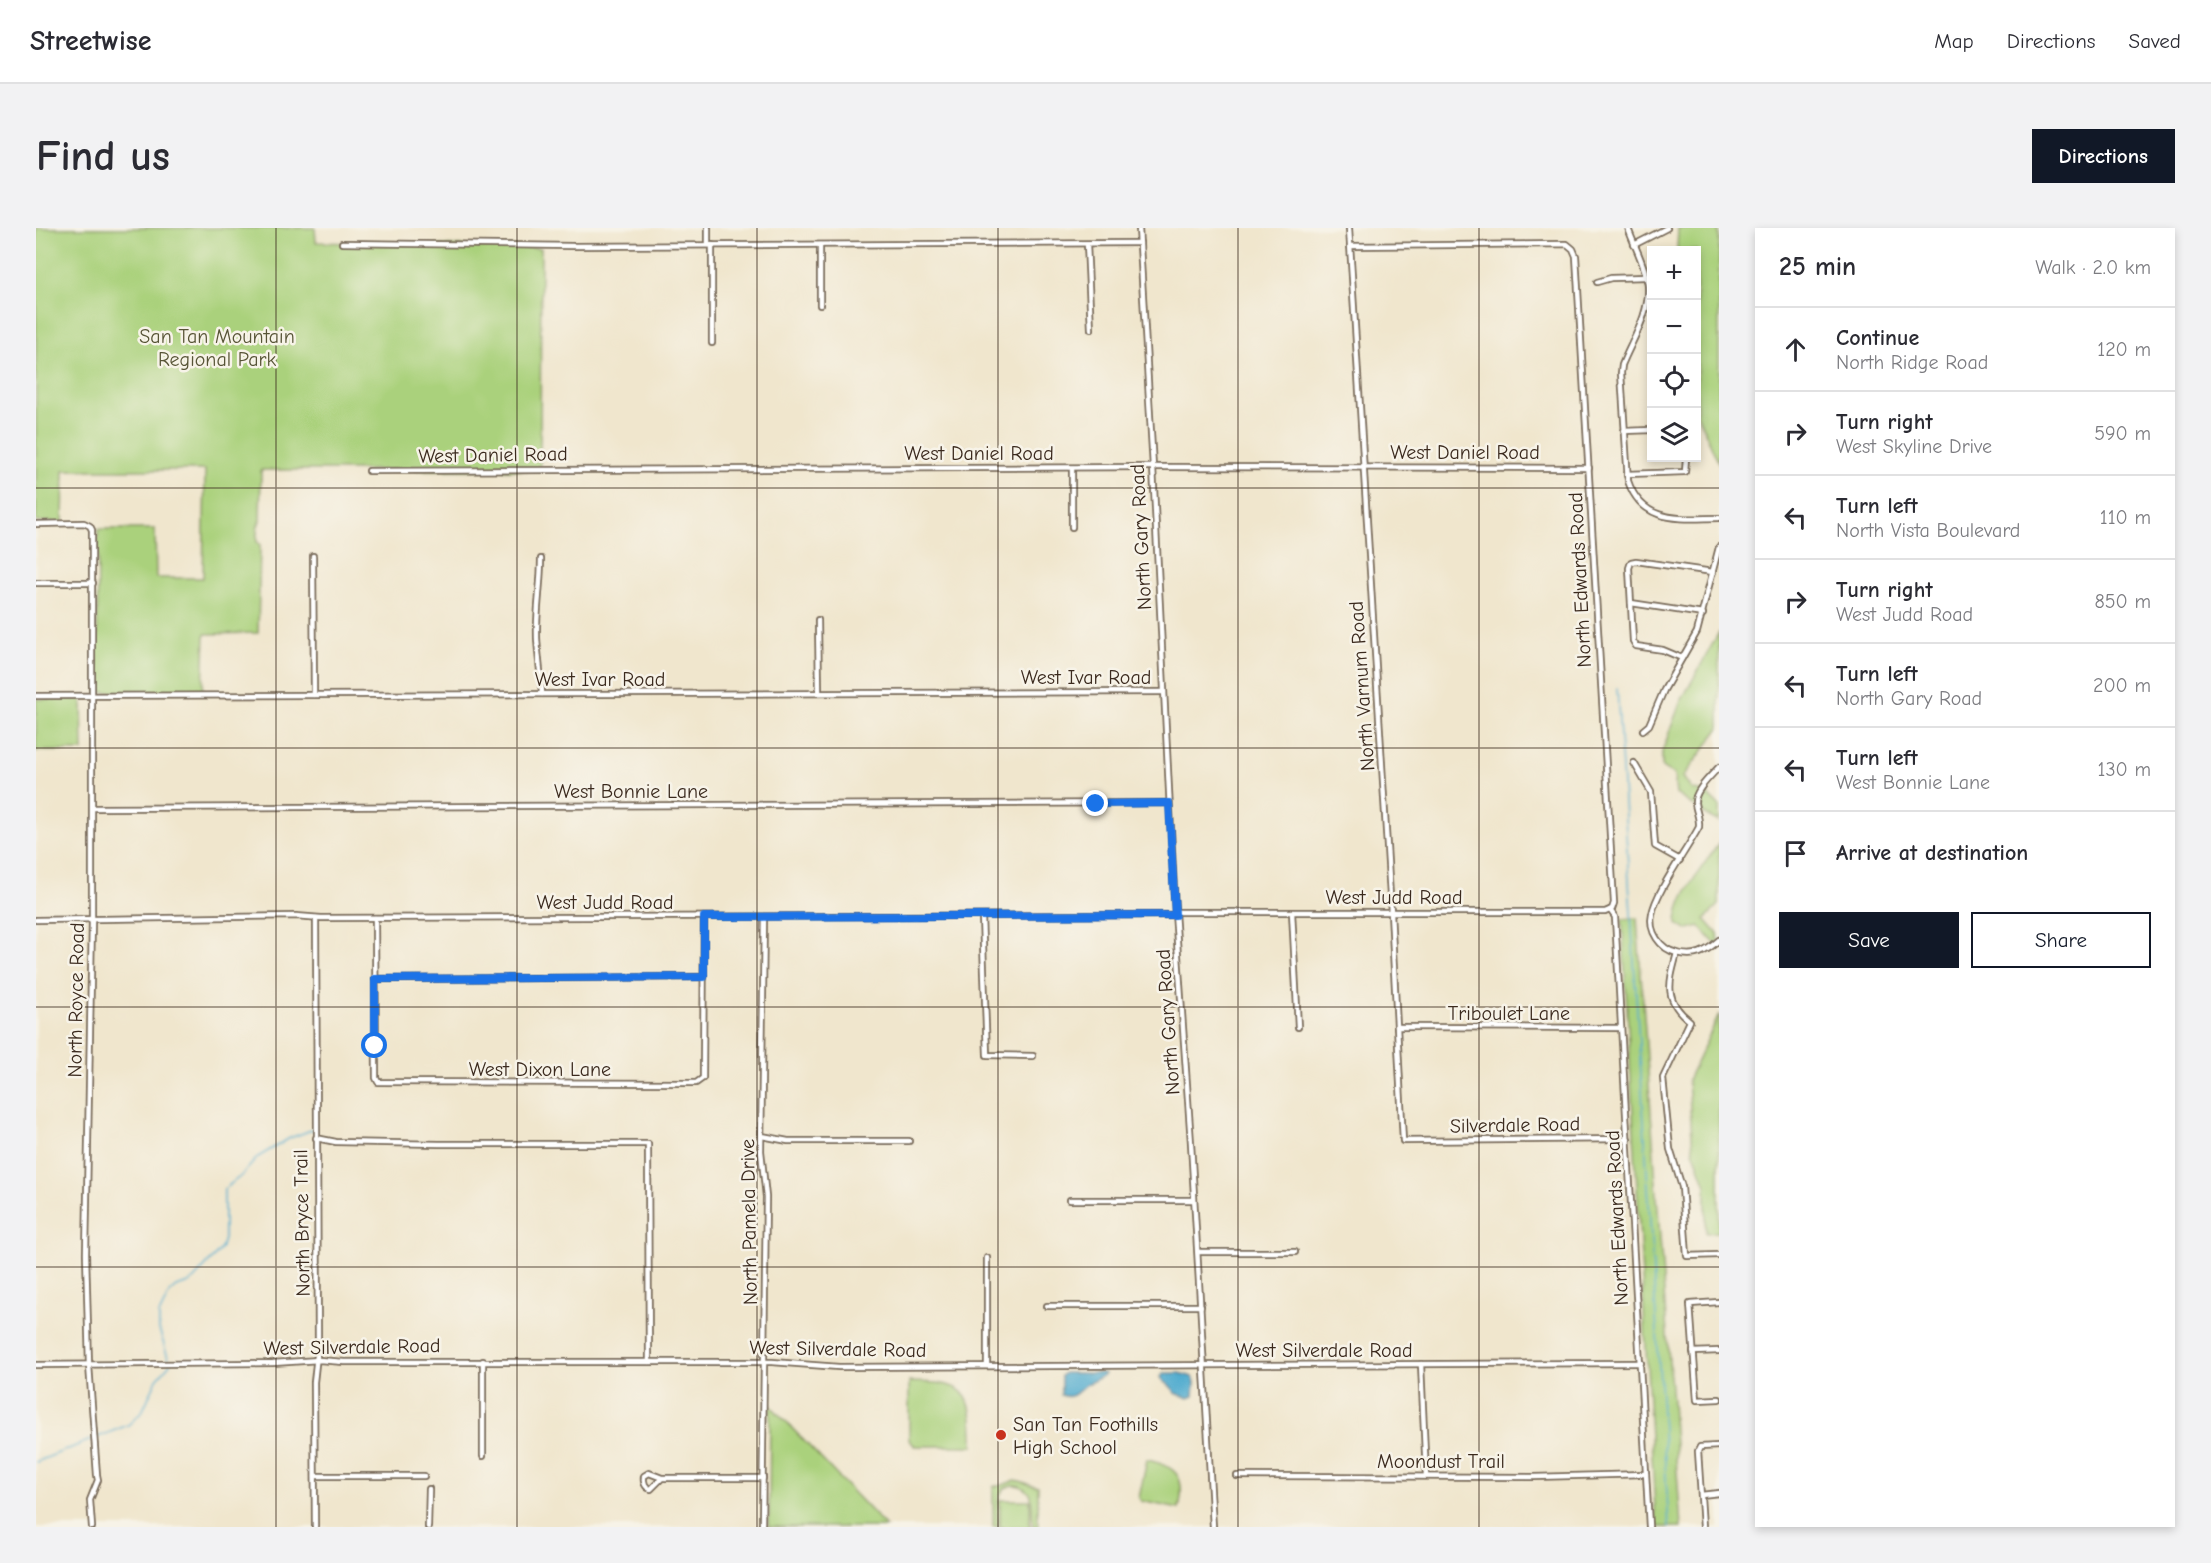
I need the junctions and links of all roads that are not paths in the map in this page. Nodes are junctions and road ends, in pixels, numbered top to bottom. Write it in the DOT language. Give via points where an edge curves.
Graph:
graph roads {
  1 [pos="708,228"];
  2 [pos="1139,228"];
  3 [pos="1348,228"];
  4 [pos="1628,228"];
  5 [pos="1667,228"];
  6 [pos="342,243"];
  7 [pos="1140,243"];
  8 [pos="1087,244"];
  9 [pos="710,245"];
  10 [pos="820,245"];
  11 [pos="1634,245"];
  12 [pos="1350,246"];
  13 [pos="1646,276"];
  14 [pos="1597,282"];
  15 [pos="820,305"];
  16 [pos="1091,329"];
  17 [pos="712,343"];
  18 [pos="1647,430"];
  19 [pos="1624,431"];
  20 [pos="1686,462"];
  21 [pos="1153,467"];
  22 [pos="1364,467"];
  23 [pos="1072,468"];
  24 [pos="1589,468"];
  25 [pos="369,471"];
  26 [pos="1627,474"];
  27 [pos="1719,518"];
  28 [pos="36,524"];
  29 [pos="1072,527"];
  30 [pos="1719,547"];
  31 [pos="313,556"];
  32 [pos="541,559"];
  33 [pos="1713,572"];
  34 [pos="36,583"];
  35 [pos="93,583"];
  36 [pos="1631,603"];
  37 [pos="1703,614"];
  38 [pos="818,620"];
  39 [pos="1682,658"];
  40 [pos="1164,692"];
  41 [pos="819,693"];
  42 [pos="542,694"];
  43 [pos="314,695"];
  44 [pos="36,696"];
  45 [pos="93,696"];
  46 [pos="1642,730"];
  47 [pos="1634,763"];
  48 [pos="1719,767"];
  49 [pos="1169,803"];
  50 [pos="93,808"];
  51 [pos="1680,861"];
  52 [pos="1611,910"];
  53 [pos="1292,912"];
  54 [pos="1391,912"];
  55 [pos="1175,914"];
  56 [pos="982,916"];
  57 [pos="704,917"];
  58 [pos="764,917"];
  59 [pos="316,918"];
  60 [pos="375,918"];
  61 [pos="36,920"];
  62 [pos="92,920"];
  63 [pos="1719,940"];
  64 [pos="1677,953"];
  65 [pos="704,977"];
  66 [pos="375,979"];
  67 [pos="1298,1027"];
  68 [pos="1397,1027"];
  69 [pos="1620,1028"];
  70 [pos="1033,1056"];
  71 [pos="762,1136"];
  72 [pos="316,1138"];
  73 [pos="1628,1139"];
  74 [pos="909,1141"];
  75 [pos="1403,1142"];
  76 [pos="1070,1200"];
  77 [pos="1194,1200"];
  78 [pos="1198,1252"];
  79 [pos="1295,1252"];
  80 [pos="1719,1255"];
  81 [pos="987,1258"];
  82 [pos="1719,1302"];
  83 [pos="1047,1306"];
  84 [pos="1201,1306"];
  85 [pos="1719,1351"];
  86 [pos="1694,1352"];
  87 [pos="316,1360"];
  88 [pos="483,1361"];
  89 [pos="650,1362"];
  90 [pos="766,1362"];
  91 [pos="1641,1363"];
  92 [pos="1421,1364"];
  93 [pos="36,1365"];
  94 [pos="89,1365"];
  95 [pos="987,1366"];
  96 [pos="1204,1366"];
  97 [pos="1719,1399"];
  98 [pos="1719,1446"];
  99 [pos="483,1456"];
  100 [pos="1646,1474"];
  101 [pos="315,1476"];
  102 [pos="424,1476"];
  103 [pos="1237,1476"];
  104 [pos="1426,1476"];
  105 [pos="662,1478"];
  106 [pos="764,1478"];
  107 [pos="429,1489"];
  108 [pos="1719,1493"];
  109 [pos="1701,1495"];
  110 [pos="92,1527"];
  111 [pos="315,1527"];
  112 [pos="428,1527"];
  113 [pos="762,1527"];
  114 [pos="1213,1527"];
  115 [pos="1648,1527"];
  116 [pos="1703,1527"];
  1 -- 9 [label="street"];
  2 -- 7 [label="street, North Gary Road"];
  3 -- 12 [label="street, North Varnum Road"];
  4 -- 11 [label="street"];
  5 -- 11 [label="street"];
  6 -- 9 [label="street"];
  7 -- 8 [label="street"];
  7 -- 21 [label="street, North Gary Road"];
  8 -- 10 [label="street"];
  8 -- 16 [label="street"];
  9 -- 10 [label="street"];
  9 -- 17 [label="street"];
  10 -- 15 [label="street"];
  11 -- 13 [label="street"];
  12 -- 22 [label="street, North Varnum Road"];
  12 -- 24 [label="street, North Edwards Road" via="1567,244 1573,249"];
  13 -- 14 [label="street"];
  13 -- 19 [label="street" via="1646,311 1621,373"];
  18 -- 19 [label="street"];
  19 -- 26 [label="street"];
  20 -- 26 [label="street" via="1685,472"];
  21 -- 22 [label="street, West Daniel Road"];
  21 -- 23 [label="street, West Daniel Road"];
  21 -- 40 [label="street, North Gary Road"];
  22 -- 24 [label="street, West Daniel Road"];
  22 -- 54 [label="street, North Varnum Road"];
  23 -- 25 [label="street, West Daniel Road"];
  23 -- 29 [label="street"];
  24 -- 52 [label="street, North Edwards Road"];
  26 -- 27 [label="street" via="1634,494 1656,514"];
  28 -- 35 [label="street, North Royce Road" via="90,526"];
  30 -- 33 [label="street"];
  31 -- 43 [label="street"];
  32 -- 42 [label="street" via="537,638"];
  33 -- 36 [label="street" via="1631,562"];
  33 -- 37 [label="street"];
  34 -- 35 [label="street"];
  35 -- 45 [label="street, North Royce Road"];
  36 -- 37 [label="street"];
  36 -- 39 [label="street" via="1636,646"];
  37 -- 39 [label="street"];
  38 -- 41 [label="street"];
  39 -- 46 [label="street" via="1649,725"];
  40 -- 41 [label="street, West Ivar Road"];
  40 -- 49 [label="street, North Gary Road"];
  41 -- 42 [label="street, West Ivar Road"];
  42 -- 43 [label="street, West Ivar Road"];
  43 -- 45 [label="street, West Ivar Road"];
  44 -- 45 [label="street, West Ivar Road"];
  45 -- 50 [label="street, North Royce Road"];
  47 -- 51 [label="street" via="1651,792 1655,846"];
  48 -- 51 [label="street" via="1697,795 1699,827"];
  49 -- 50 [label="street, West Bonnie Lane"];
  49 -- 55 [label="street, North Gary Road"];
  50 -- 62 [label="street, North Royce Road"];
  51 -- 64 [label="street" via="1654,906 1651,921 1656,938"];
  52 -- 54 [label="street, West Judd Road"];
  52 -- 69 [label="street, North Edwards Road" via="1615,917"];
  53 -- 54 [label="street, West Judd Road"];
  53 -- 55 [label="street, West Judd Road"];
  53 -- 67 [label="street"];
  54 -- 68 [label="street, North Varnum Road"];
  55 -- 56 [label="street, West Judd Road"];
  55 -- 77 [label="street, North Gary Road"];
  56 -- 58 [label="street, West Judd Road"];
  56 -- 70 [label="street" via="987,1055"];
  57 -- 58 [label="street, West Judd Road"];
  57 -- 60 [label="street, West Judd Road"];
  57 -- 65 [label="street"];
  58 -- 71 [label="street, North Pamela Drive"];
  59 -- 60 [label="street, West Judd Road"];
  59 -- 62 [label="street, West Judd Road"];
  59 -- 72 [label="street, North Bryce Trail"];
  60 -- 66 [label="street"];
  61 -- 62 [label="street, West Judd Road"];
  62 -- 94 [label="street, North Royce Road" via="86,1254"];
  63 -- 64 [label="street" via="1700,954"];
  64 -- 80 [label="street" via="1670,994 1677,1009 1690,1021 1663,1078 1670,1149 1682,1187 1687,1256"];
  65 -- 66 [label="street"];
  65 -- 66 [label="street, West Dixon Lane" via="702,1081 611,1084 378,1082"];
  68 -- 69 [label="street, Triboulet Lane"];
  68 -- 75 [label="street, North Varnum Road"];
  69 -- 73 [label="street, North Edwards Road"];
  71 -- 74 [label="street" via="788,1141"];
  71 -- 90 [label="street, North Pamela Drive"];
  72 -- 87 [label="street, North Bryce Trail"];
  72 -- 89 [label="street" via="336,1142 439,1144 648,1144"];
  73 -- 75 [label="street, Silverdale Road"];
  73 -- 91 [label="street, North Edwards Road"];
  76 -- 77 [label="street"];
  77 -- 78 [label="street, North Gary Road"];
  78 -- 79 [label="street"];
  78 -- 84 [label="street, North Gary Road"];
  81 -- 95 [label="street"];
  82 -- 86 [label="street" via="1690,1304"];
  83 -- 84 [label="street"];
  84 -- 96 [label="street, North Gary Road"];
  85 -- 86 [label="street"];
  86 -- 97 [label="street" via="1697,1400"];
  87 -- 88 [label="street, West Silverdale Road"];
  87 -- 94 [label="street, West Silverdale Road"];
  87 -- 101 [label="street, North Bryce Trail"];
  88 -- 89 [label="street, West Silverdale Road"];
  88 -- 99 [label="street"];
  89 -- 90 [label="street, West Silverdale Road"];
  90 -- 95 [label="street, West Silverdale Road" via="839,1367"];
  90 -- 106 [label="street, North Pamela Drive"];
  91 -- 92 [label="street, West Silverdale Road"];
  91 -- 100 [label="street, North Edwards Road"];
  92 -- 96 [label="street, West Silverdale Road"];
  92 -- 104 [label="street"];
  93 -- 94 [label="street, West Silverdale Road"];
  94 -- 110 [label="street, North Royce Road" via="98,1480 90,1500"];
  95 -- 96 [label="street, West Silverdale Road"];
  96 -- 114 [label="street, North Gary Road"];
  98 -- 109 [label="street" via="1700,1447 1698,1451"];
  100 -- 104 [label="street, Moondust Trail"];
  100 -- 115 [label="street, North Edwards Road"];
  101 -- 102 [label="street"];
  101 -- 111 [label="street, North Bryce Trail"];
  103 -- 104 [label="street, Moondust Trail"];
  105 -- 106 [label="street"];
  106 -- 113 [label="street, North Pamela Drive"];
  107 -- 112 [label="street"];
  108 -- 109 [label="street"];
  109 -- 116 [label="street"];
}
